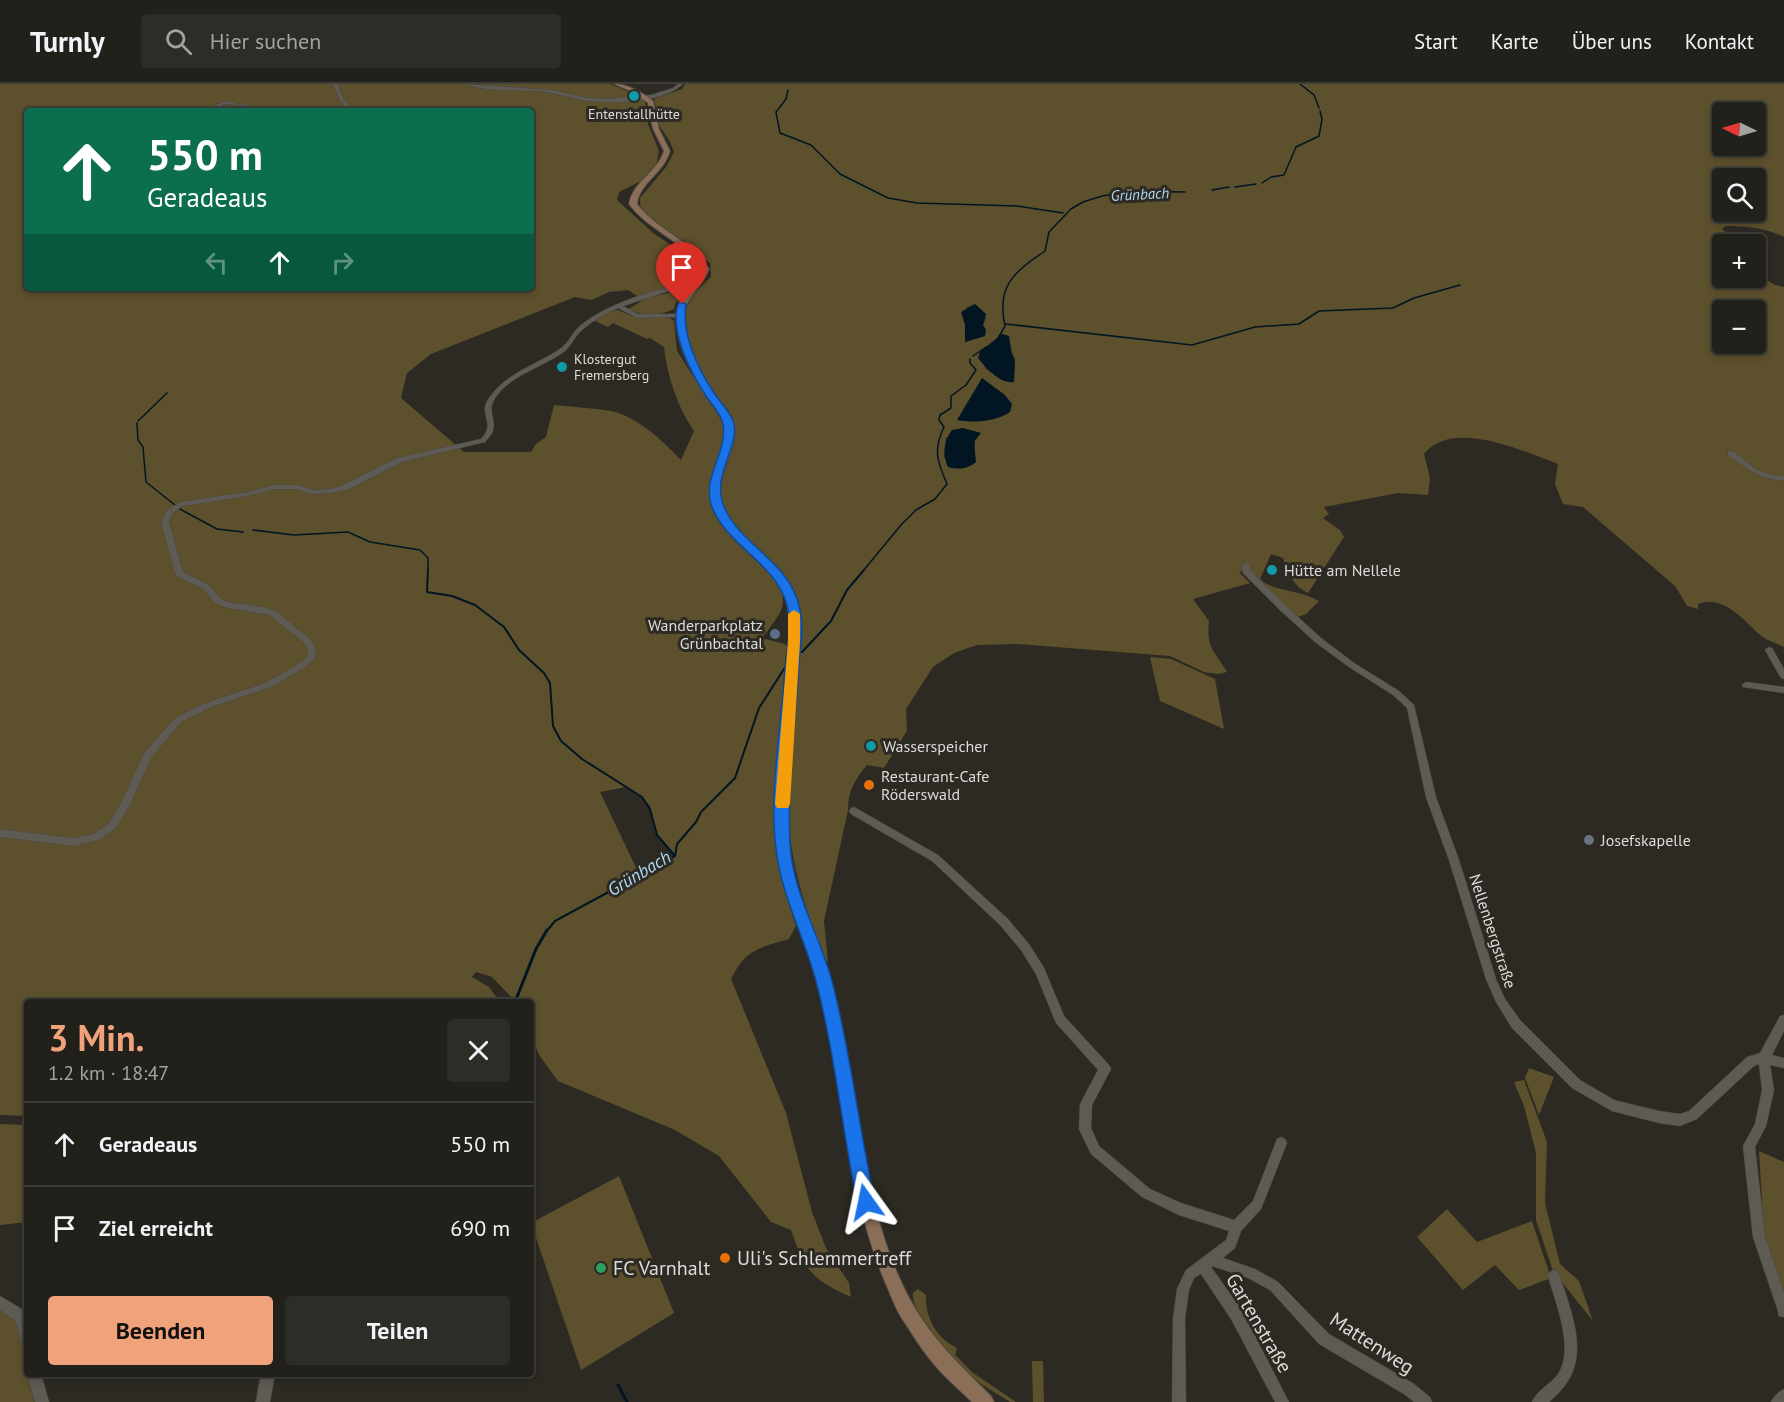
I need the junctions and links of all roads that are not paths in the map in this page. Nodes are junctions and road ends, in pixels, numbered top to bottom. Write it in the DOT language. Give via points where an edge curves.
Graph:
graph roads {
  1 [pos="335,84"];
  2 [pos="467,84"];
  3 [pos="617,84"];
  4 [pos="681,84"];
  5 [pos="646,97"];
  6 [pos="222,108"];
  7 [pos="254,108"];
  8 [pos="350,108"];
  9 [pos="696,285"];
  10 [pos="618,306"];
  11 [pos="680,316"];
  12 [pos="1730,453"];
  13 [pos="1784,478"];
  14 [pos="1246,566"];
  15 [pos="1769,650"];
  16 [pos="1784,676"];
  17 [pos="1746,686"];
  18 [pos="1784,690"];
  19 [pos="854,811"];
  20 [pos="0,832"];
  21 [pos="1784,1020"];
  22 [pos="1764,1058"];
  23 [pos="1784,1063"];
  24 [pos="1281,1143"];
  25 [pos="1236,1227"];
  26 [pos="1207,1261"];
  27 [pos="1554,1276"];
  28 [pos="0,1302"];
  29 [pos="1784,1311"];
  30 [pos="24,1330"];
  31 [pos="35,1377"];
  32 [pos="267,1377"];
  33 [pos="1784,1396"];
  34 [pos="42,1402"];
  35 [pos="263,1402"];
  36 [pos="985,1402"];
  37 [pos="1179,1402"];
  38 [pos="1282,1402"];
  39 [pos="1425,1402"];
  40 [pos="1539,1402"];
  41 [pos="1778,1402"];
  1 -- 8 [label="street"];
  2 -- 5 [label="street" via="550,91 598,101"];
  3 -- 5 [label="main road"];
  4 -- 5 [label="street" via="675,90"];
  5 -- 9 [label="main road" via="667,151 664,163 633,196 633,204 654,226 698,256 705,269"];
  6 -- 7 [label="street" via="218,105 227,102"];
  9 -- 10 [label="street"];
  9 -- 11 [label="main road" via="683,301"];
  10 -- 11 [label="street" via="637,316"];
  10 -- 20 [label="street" via="573,335 567,347 508,382 492,397 487,406 492,429 483,441 400,460 332,491 274,487 172,509 165,522 179,574 206,587 227,605 273,613 307,641 311,658 268,686 206,706 178,720 147,756 112,826 96,837 73,842"];
  11 -- 36 [label="main road" via="691,360 728,422 729,437 714,488 717,506 726,523 773,568 794,607 784,759 783,847 791,888 823,979 842,1057 869,1217 883,1260 917,1329 940,1360"];
  12 -- 13 [label="street" via="1759,475"];
  14 -- 22 [label="street, Nellenbergstraße" via="1246,571 1284,611 1341,658 1401,696 1411,707 1431,797 1501,1002 1516,1024 1576,1084 1612,1105 1659,1118 1680,1119 1694,1115 1751,1061"];
  15 -- 16 [label="street"];
  17 -- 18 [label="street"];
  19 -- 25 [label="street" via="935,858 1004,922 1025,947 1060,1019 1105,1069 1086,1104 1085,1129 1095,1150 1146,1193 1179,1209"];
  21 -- 22 [label="street"];
  22 -- 23 [label="street"];
  22 -- 29 [label="street" via="1768,1090 1760,1126 1749,1146 1751,1174 1759,1237"];
  24 -- 25 [label="street" via="1257,1205"];
  25 -- 26 [label="street" via="1231,1244"];
  26 -- 37 [label="street" via="1190,1274 1183,1289"];
  26 -- 38 [label="street, Gartenstraße"];
  26 -- 39 [label="street, Mattenweg" via="1251,1273 1274,1286 1324,1339"];
  27 -- 40 [label="street" via="1569,1329 1569,1362 1564,1376"];
  28 -- 30 [label="street" via="20,1316"];
  31 -- 34 [label="street"];
  32 -- 35 [label="street"];
  33 -- 41 [label="street"];
}
